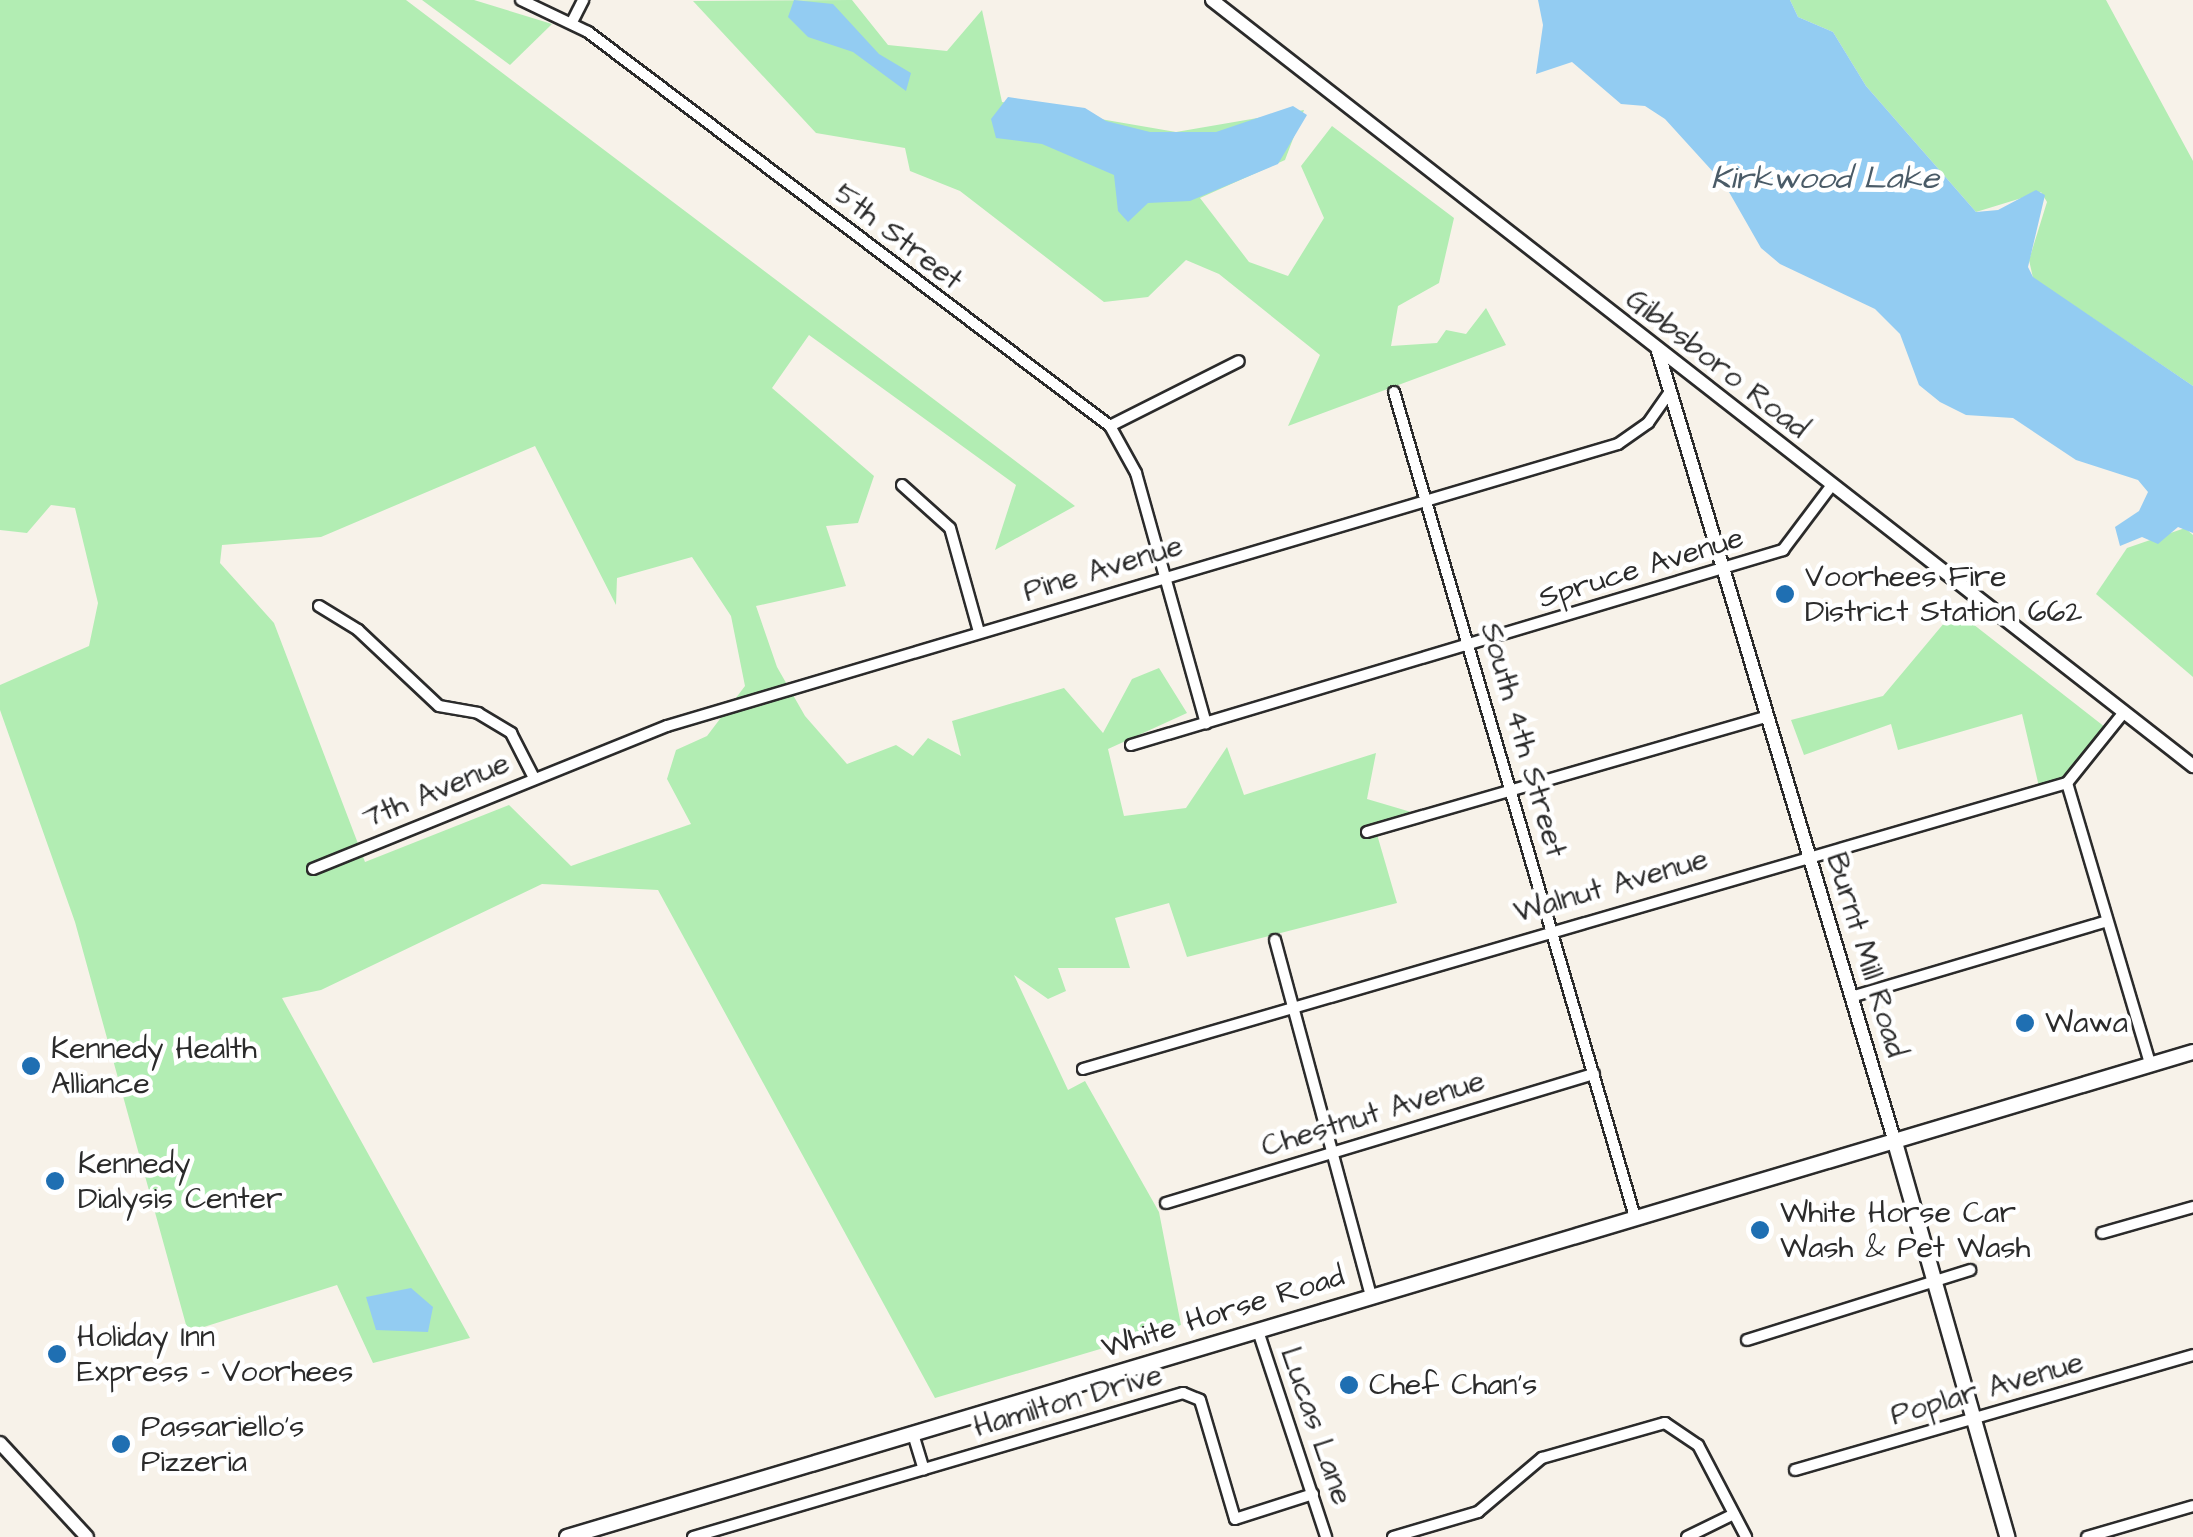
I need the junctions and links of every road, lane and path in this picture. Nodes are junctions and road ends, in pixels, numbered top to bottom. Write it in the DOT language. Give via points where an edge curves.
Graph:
graph roads {
  1 [pos="522,0"];
  2 [pos="583,0"];
  3 [pos="1212,0"];
  4 [pos="572,22"];
  5 [pos="1657,349"];
  6 [pos="1239,361"];
  7 [pos="1670,391"];
  8 [pos="1394,392"];
  9 [pos="1110,426"];
  10 [pos="902,485"];
  11 [pos="1832,486"];
  12 [pos="1423,502"];
  13 [pos="1723,571"];
  14 [pos="1166,577"];
  15 [pos="319,606"];
  16 [pos="979,632"];
  17 [pos="1470,646"];
  18 [pos="2124,712"];
  19 [pos="1766,717"];
  20 [pos="1206,723"];
  21 [pos="1131,745"];
  22 [pos="2193,766"];
  23 [pos="534,778"];
  24 [pos="2067,784"];
  25 [pos="1510,786"];
  26 [pos="1367,832"];
  27 [pos="1806,855"];
  28 [pos="313,869"];
  29 [pos="2107,921"];
  30 [pos="1552,928"];
  31 [pos="1275,940"];
  32 [pos="1851,996"];
  33 [pos="1294,1009"];
  34 [pos="2193,1052"];
  35 [pos="2150,1064"];
  36 [pos="1083,1069"];
  37 [pos="1594,1074"];
  38 [pos="1894,1138"];
  39 [pos="1332,1151"];
  40 [pos="1166,1203"];
  41 [pos="2193,1207"];
  42 [pos="1635,1217"];
  43 [pos="2102,1233"];
  44 [pos="1970,1270"];
  45 [pos="1938,1278"];
  46 [pos="1371,1296"];
  47 [pos="1258,1332"];
  48 [pos="1748,1340"];
  49 [pos="2193,1355"];
  50 [pos="1976,1419"];
  51 [pos="913,1434"];
  52 [pos="0,1444"];
  53 [pos="924,1469"];
  54 [pos="1795,1470"];
  55 [pos="1313,1494"];
  56 [pos="2193,1506"];
  57 [pos="1734,1514"];
  58 [pos="1413,1534"];
  59 [pos="87,1537"];
  60 [pos="567,1537"];
  61 [pos="693,1537"];
  62 [pos="1326,1537"];
  63 [pos="1393,1537"];
  64 [pos="1688,1537"];
  65 [pos="1746,1537"];
  66 [pos="2008,1537"];
  67 [pos="2086,1537"];
  1 -- 4 [label="street, 5th Street"];
  2 -- 4 [label="street"];
  3 -- 5 [label="street, Gibbsboro Road"];
  4 -- 9 [label="street, 5th Street"];
  5 -- 7 [label="street, Burnt Mill Road"];
  5 -- 11 [label="street, Gibbsboro Road"];
  6 -- 9 [label="street"];
  7 -- 12 [label="street, Pine Avenue" via="1648,422 1618,444"];
  7 -- 13 [label="street, Burnt Mill Road"];
  8 -- 12 [label="street, South 4th Street"];
  9 -- 14 [label="street, 5th Street" via="1136,474"];
  10 -- 16 [label="street" via="950,528"];
  11 -- 13 [label="street, Spruce Avenue" via="1783,550"];
  11 -- 18 [label="street, Gibbsboro Road"];
  12 -- 14 [label="street, Pine Avenue"];
  12 -- 17 [label="street, South 4th Street"];
  13 -- 17 [label="street, Spruce Avenue"];
  13 -- 19 [label="street, Burnt Mill Road"];
  14 -- 16 [label="street, Pine Avenue"];
  14 -- 20 [label="street, 5th Street"];
  15 -- 23 [label="street, 7th Avenue" via="358,630 439,706 478,713 511,733"];
  16 -- 23 [label="street, Pine Avenue" via="667,726"];
  17 -- 20 [label="street, Spruce Avenue"];
  17 -- 25 [label="street, South 4th Street"];
  18 -- 22 [label="street, Gibbsboro Road"];
  18 -- 24 [label="street"];
  19 -- 25 [label="street"];
  19 -- 27 [label="street, Burnt Mill Road"];
  20 -- 21 [label="street, Spruce Avenue"];
  23 -- 28 [label="street, 7th Avenue"];
  24 -- 27 [label="street, Walnut Avenue"];
  24 -- 29 [label="street"];
  25 -- 26 [label="street"];
  25 -- 30 [label="street, South 4th Street"];
  27 -- 30 [label="street, Walnut Avenue"];
  27 -- 32 [label="street, Burnt Mill Road"];
  29 -- 32 [label="street"];
  29 -- 35 [label="street"];
  30 -- 33 [label="street, Walnut Avenue"];
  30 -- 37 [label="street, South 4th Street"];
  31 -- 33 [label="street"];
  32 -- 38 [label="street, Burnt Mill Road"];
  33 -- 36 [label="street, Walnut Avenue"];
  33 -- 39 [label="street"];
  34 -- 35 [label="main road, White Horse Road"];
  35 -- 38 [label="main road, White Horse Road"];
  37 -- 39 [label="street, Chestnut Avenue"];
  37 -- 42 [label="street, South 4th Street"];
  38 -- 42 [label="main road, White Horse Road"];
  38 -- 45 [label="main road, Burnt Mill Road"];
  39 -- 40 [label="street, Chestnut Avenue"];
  39 -- 46 [label="street"];
  41 -- 43 [label="street"];
  42 -- 46 [label="main road, White Horse Road"];
  44 -- 45 [label="street"];
  45 -- 48 [label="street"];
  45 -- 50 [label="main road, Burnt Mill Road"];
  46 -- 47 [label="main road, White Horse Road"];
  47 -- 51 [label="main road, White Horse Road"];
  47 -- 55 [label="street, Lucas Lane"];
  49 -- 50 [label="street, Poplar Avenue"];
  50 -- 54 [label="street, Poplar Avenue"];
  50 -- 66 [label="main road, Burnt Mill Road"];
  51 -- 53 [label="street"];
  51 -- 60 [label="main road, White Horse Road"];
  52 -- 59 [label="street"];
  53 -- 55 [label="street, Hamilton Drive" via="1191,1392 1200,1400 1235,1519"];
  53 -- 61 [label="street, Hamilton Drive"];
  55 -- 62 [label="street, Lucas Lane"];
  56 -- 67 [label="street"];
  57 -- 58 [label="street" via="1698,1445 1676,1427 1654,1424 1542,1458 1478,1512"];
  57 -- 64 [label="street"];
  57 -- 65 [label="street"];
  58 -- 63 [label="street"];
}
